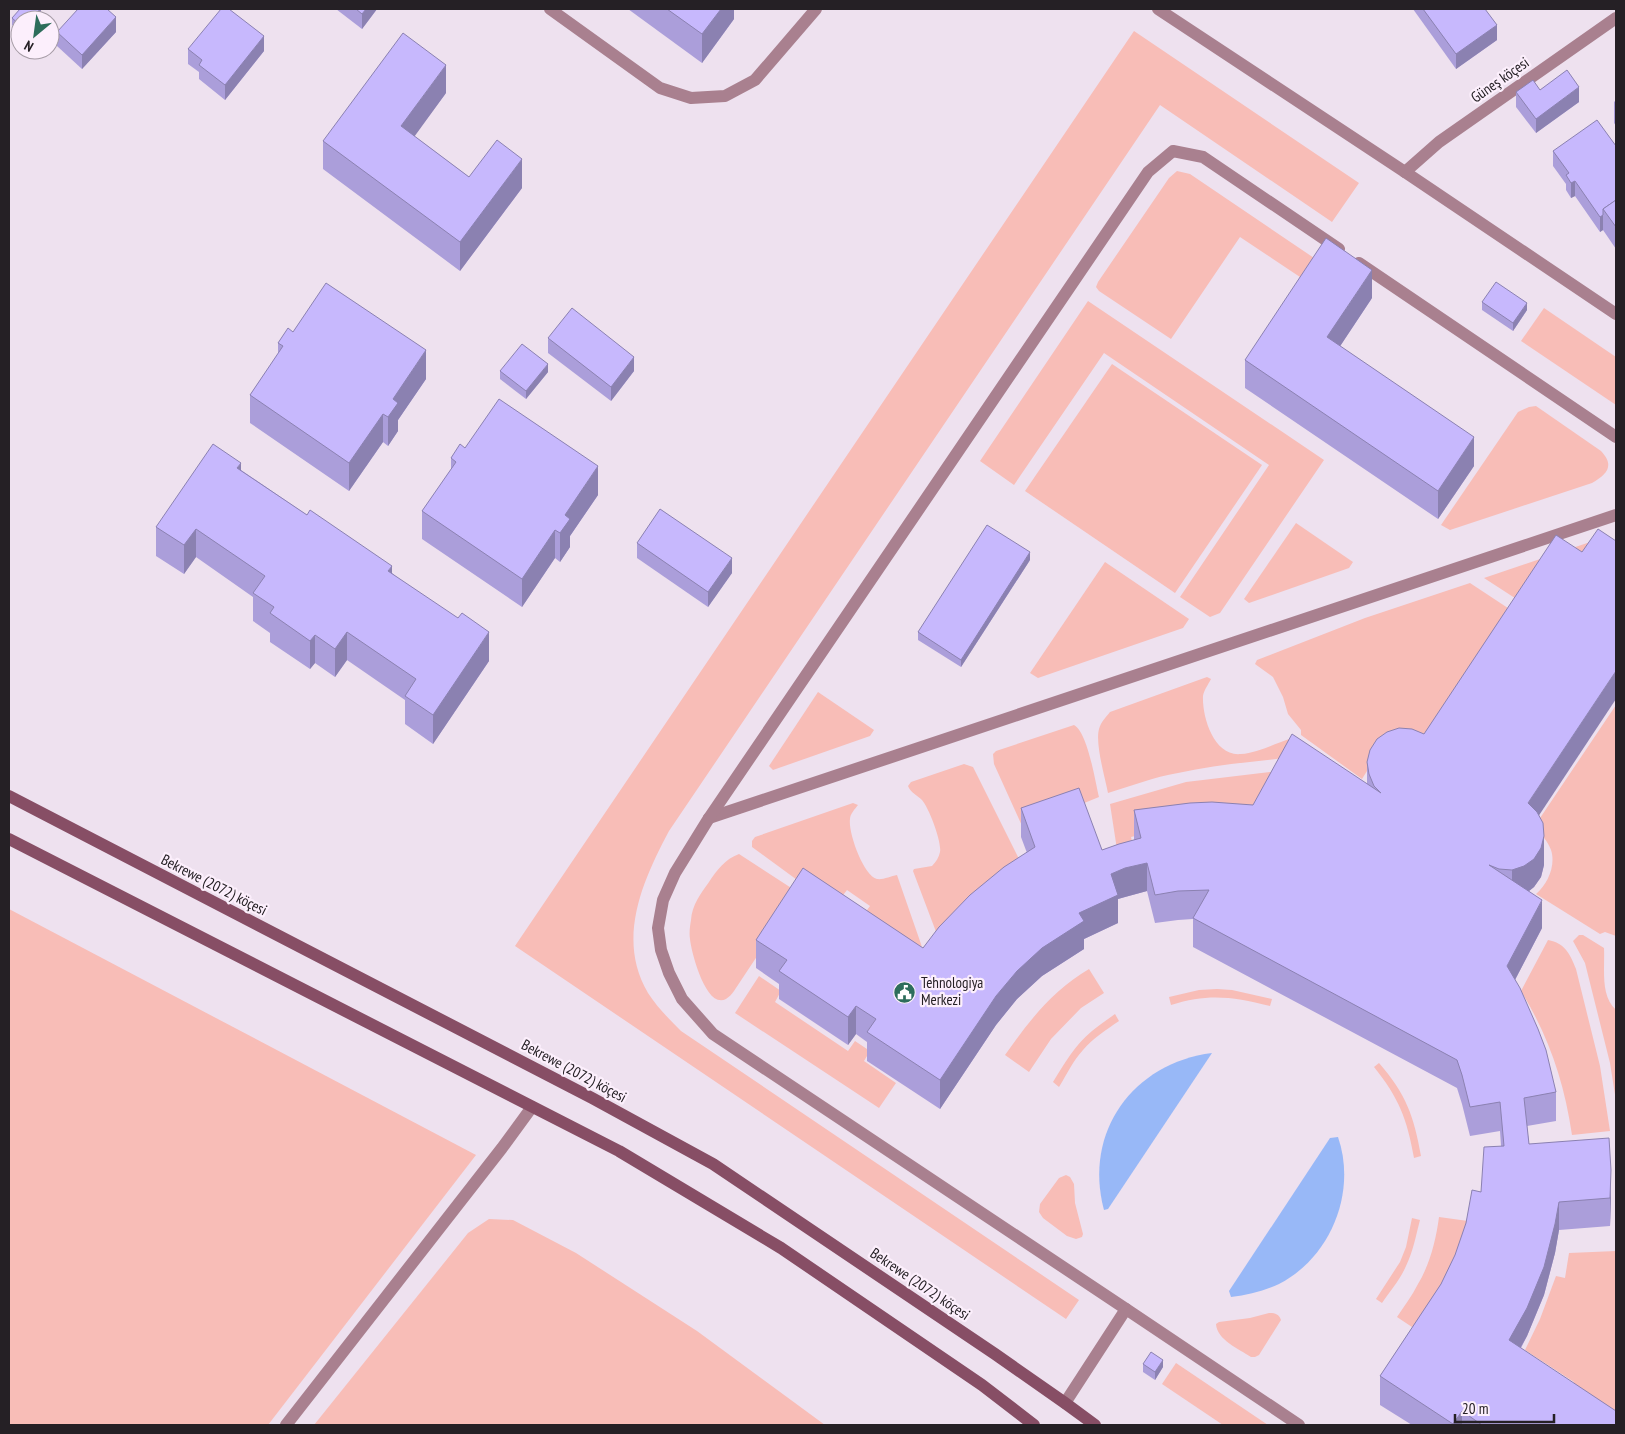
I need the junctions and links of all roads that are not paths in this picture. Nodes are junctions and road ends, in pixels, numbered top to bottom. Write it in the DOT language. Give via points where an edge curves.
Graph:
graph roads {
  1 [pos="550,9"];
  2 [pos="816,9"];
  3 [pos="1158,9"];
  4 [pos="1616,18"];
  5 [pos="1406,172"];
  6 [pos="1616,314"];
  7 [pos="1616,437"];
  8 [pos="1616,515"];
  9 [pos="9,796"];
  10 [pos="709,818"];
  11 [pos="9,839"];
  12 [pos="532,1107"];
  13 [pos="1126,1309"];
  14 [pos="1065,1403"];
  15 [pos="286,1425"];
  16 [pos="1034,1425"];
  17 [pos="1094,1425"];
  18 [pos="1299,1425"];
  1 -- 2 [label="street" via="660,88 691,98 725,96 755,80"];
  3 -- 5 [label="street"];
  4 -- 5 [label="street, Güneş köçesi" via="1439,142"];
  5 -- 6 [label="street"];
  7 -- 10 [label="street" via="1203,157 1173,151 1148,172"];
  8 -- 10 [label="street"];
  9 -- 14 [label="main road, Bekrewe (2072) köçesi" via="713,1164"];
  10 -- 13 [label="street" via="675,873 663,900 658,928 661,950 682,998 713,1034"];
  11 -- 12 [label="main road"];
  12 -- 15 [label="street"];
  12 -- 16 [label="main road" via="619,1151 781,1248 982,1385"];
  13 -- 14 [label="street"];
  13 -- 18 [label="street"];
  14 -- 17 [label="main road, Bekrewe (2072) köçesi"];
}
